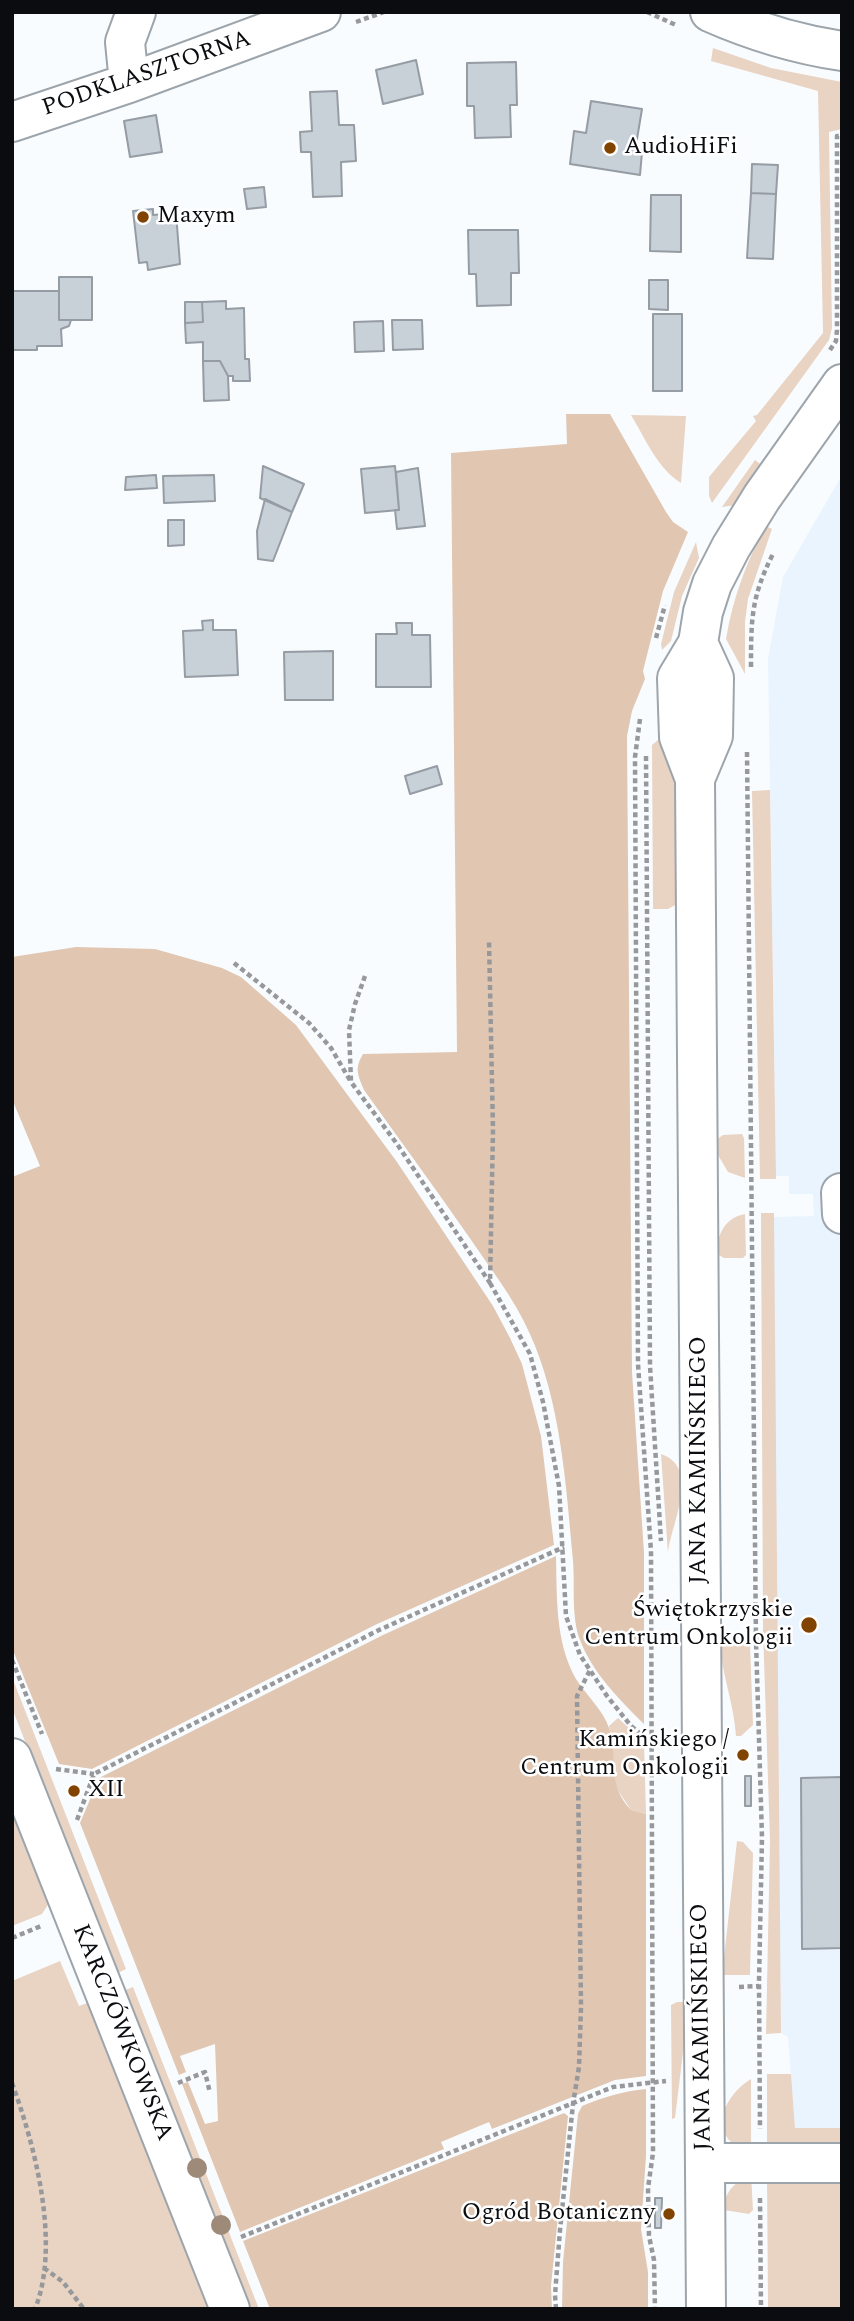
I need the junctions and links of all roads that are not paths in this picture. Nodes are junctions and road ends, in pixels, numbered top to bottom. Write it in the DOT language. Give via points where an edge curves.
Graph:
graph roads {
  1 [pos="136,12"];
  2 [pos="321,12"];
  3 [pos="710,12"];
  4 [pos="842,51"];
  5 [pos="129,83"];
  6 [pos="12,122"];
  7 [pos="842,384"];
  8 [pos="841,1193"];
  9 [pos="842,1214"];
  10 [pos="12,1758"];
  11 [pos="705,2163"];
  12 [pos="842,2163"];
  13 [pos="230,2309"];
  14 [pos="706,2309"];
  1 -- 5 [label="street" via="125,42"];
  2 -- 5 [label="street, PODKLASZTORNA"];
  3 -- 4 [label="street" via="790,42"];
  5 -- 6 [label="street, PODKLASZTORNA"];
  7 -- 11 [label="street, JANA KAMIŃSKIEGO" via="731,547 707,598 698,643 677,678 679,737 695,779"];
  8 -- 9 [label="street"];
  10 -- 13 [label="street, KARCZÓWKOWSKA"];
  11 -- 12 [label="street"];
  11 -- 14 [label="street, JANA KAMIŃSKIEGO"];
}
